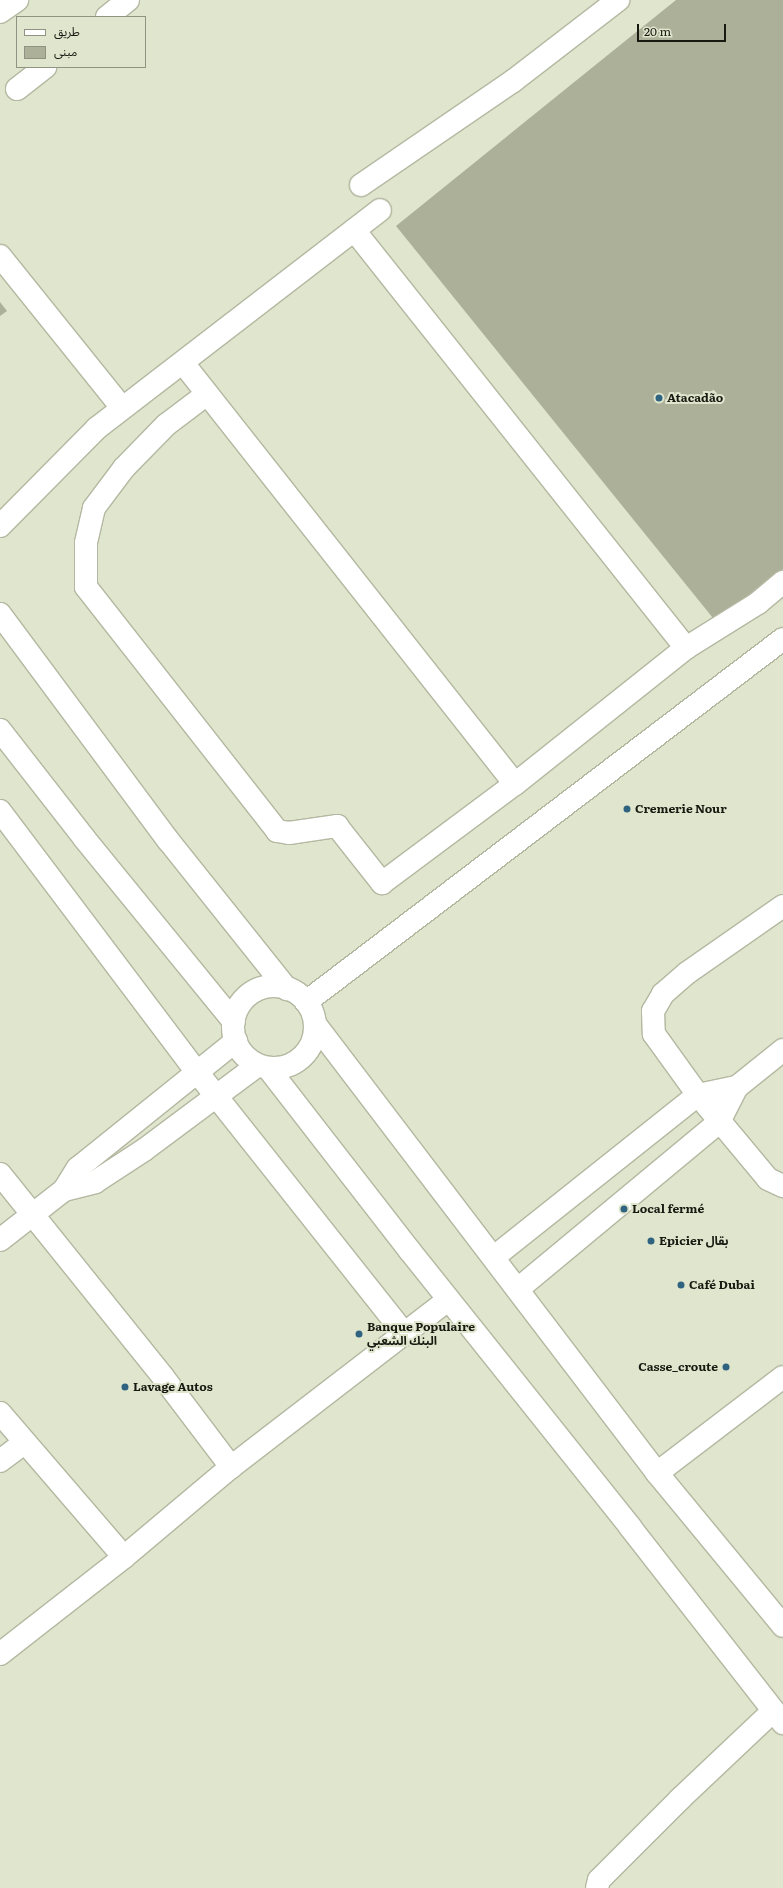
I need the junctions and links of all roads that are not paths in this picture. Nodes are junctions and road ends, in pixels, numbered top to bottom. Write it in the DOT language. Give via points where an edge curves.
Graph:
graph roads {
  1 [pos="17,0"];
  2 [pos="128,0"];
  3 [pos="618,0"];
  4 [pos="0,12"];
  5 [pos="108,16"];
  6 [pos="44,68"];
  7 [pos="17,89"];
  8 [pos="360,185"];
  9 [pos="380,210"];
  10 [pos="354,230"];
  11 [pos="0,256"];
  12 [pos="183,363"];
  13 [pos="207,394"];
  14 [pos="122,408"];
  15 [pos="0,526"];
  16 [pos="783,582"];
  17 [pos="0,614"];
  18 [pos="783,639"];
  19 [pos="686,648"];
  20 [pos="0,730"];
  21 [pos="515,784"];
  22 [pos="0,811"];
  23 [pos="783,906"];
  24 [pos="288,989"];
  25 [pos="306,1002"];
  26 [pos="315,1024"];
  27 [pos="235,1032"];
  28 [pos="783,1050"];
  29 [pos="263,1066"];
  30 [pos="197,1072"];
  31 [pos="737,1087"];
  32 [pos="698,1095"];
  33 [pos="217,1097"];
  34 [pos="719,1122"];
  35 [pos="0,1174"];
  36 [pos="783,1186"];
  37 [pos="64,1190"];
  38 [pos="33,1214"];
  39 [pos="0,1240"];
  40 [pos="494,1257"];
  41 [pos="518,1289"];
  42 [pos="448,1300"];
  43 [pos="405,1334"];
  44 [pos="783,1377"];
  45 [pos="0,1413"];
  46 [pos="25,1442"];
  47 [pos="0,1461"];
  48 [pos="231,1467"];
  49 [pos="657,1473"];
  50 [pos="124,1557"];
  51 [pos="783,1626"];
  52 [pos="0,1654"];
  53 [pos="778,1717"];
  54 [pos="596,1888"];
  1 -- 4 [label="street"];
  2 -- 5 [label="street"];
  3 -- 8 [label="street" via="512,81"];
  6 -- 7 [label="street"];
  9 -- 10 [label="street"];
  10 -- 12 [label="street"];
  10 -- 19 [label="street"];
  11 -- 14 [label="street"];
  12 -- 13 [label="street"];
  12 -- 14 [label="street"];
  13 -- 21 [label="street"];
  13 -- 21 [label="street" via="166,424 124,468 94,508 86,543 86,587 256,805 277,831 337,826 382,883"];
  14 -- 15 [label="street" via="97,428"];
  16 -- 19 [label="street" via="758,603"];
  17 -- 24 [label="street" via="168,840"];
  18 -- 25 [label="street"];
  19 -- 21 [label="street"];
  20 -- 27 [label="street"];
  22 -- 30 [label="street"];
  23 -- 32 [label="street" via="687,973 664,994 653,1011 654,1034"];
  24 -- 25 [label="street"];
  24 -- 27 [label="street" via="270,987 253,992 240,1005"];
  25 -- 26 [label="street"];
  26 -- 29 [label="street" via="312,1042 302,1057 286,1066"];
  26 -- 40 [label="street"];
  27 -- 29 [label="street" via="244,1056"];
  27 -- 30 [label="street"];
  28 -- 31 [label="street"];
  29 -- 33 [label="street"];
  29 -- 42 [label="street"];
  30 -- 33 [label="street"];
  30 -- 37 [label="street" via="78,1168"];
  31 -- 32 [label="street"];
  31 -- 34 [label="street"];
  32 -- 34 [label="street"];
  32 -- 40 [label="street"];
  33 -- 37 [label="street" via="95,1182"];
  33 -- 43 [label="street"];
  34 -- 36 [label="street" via="768,1179"];
  34 -- 41 [label="street"];
  35 -- 38 [label="street"];
  37 -- 38 [label="street"];
  38 -- 39 [label="street"];
  38 -- 48 [label="street"];
  40 -- 41 [label="street"];
  41 -- 49 [label="street"];
  42 -- 43 [label="street"];
  42 -- 53 [label="street"];
  43 -- 48 [label="street"];
  44 -- 49 [label="street"];
  45 -- 46 [label="street"];
  46 -- 47 [label="street"];
  46 -- 50 [label="street"];
  48 -- 50 [label="street"];
  49 -- 51 [label="street"];
  50 -- 52 [label="street"];
  53 -- 54 [label="street" via="680,1799 599,1880"];
}
